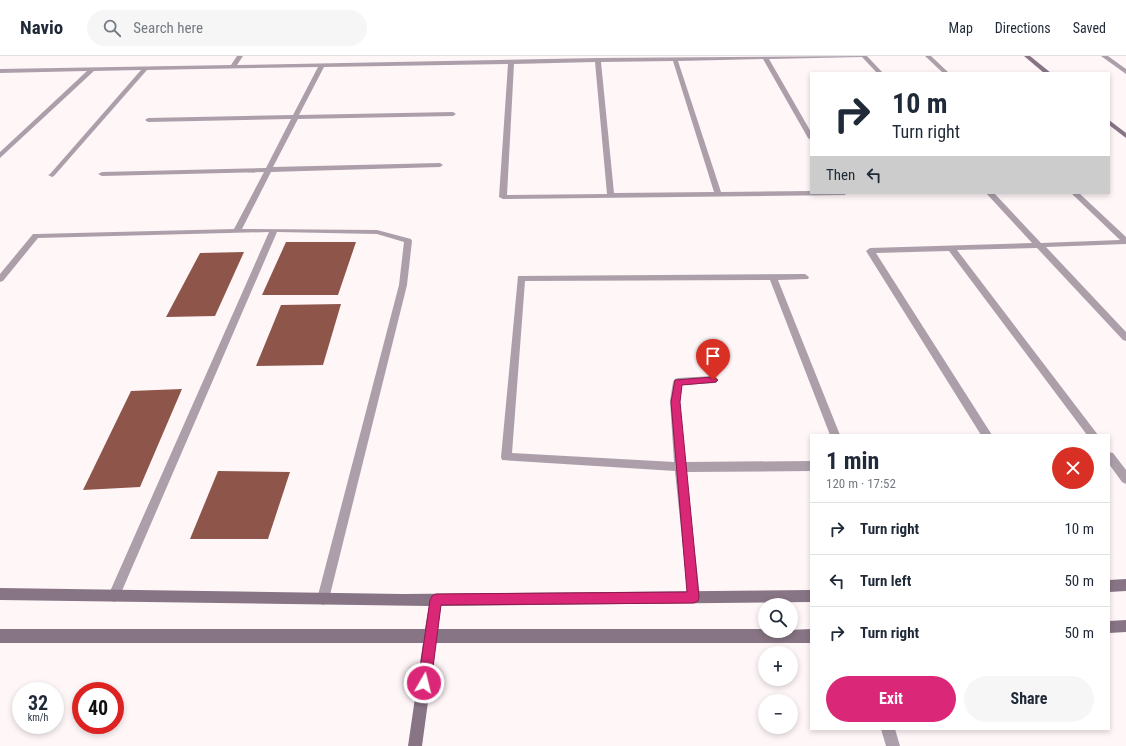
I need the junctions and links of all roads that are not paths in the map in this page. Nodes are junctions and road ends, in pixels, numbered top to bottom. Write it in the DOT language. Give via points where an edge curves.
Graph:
graph roads {
  1 [pos="240,56"];
  2 [pos="357,56"];
  3 [pos="814,56"];
  4 [pos="860,56"];
  5 [pos="864,56"];
  6 [pos="928,56"];
  7 [pos="1027,56"];
  8 [pos="1104,56"];
  9 [pos="754,57"];
  10 [pos="679,58"];
  11 [pos="765,58"];
  12 [pos="492,59"];
  13 [pos="598,60"];
  14 [pos="511,62"];
  15 [pos="322,65"];
  16 [pos="352,65"];
  17 [pos="233,66"];
  18 [pos="146,68"];
  19 [pos="93,69"];
  20 [pos="0,70"];
  21 [pos="879,72"];
  22 [pos="945,72"];
  23 [pos="1047,72"];
  24 [pos="1126,72"];
  25 [pos="453,114"];
  26 [pos="295,118"];
  27 [pos="148,120"];
  28 [pos="1110,123"];
  29 [pos="810,136"];
  30 [pos="1126,136"];
  31 [pos="0,156"];
  32 [pos="440,165"];
  33 [pos="268,170"];
  34 [pos="102,174"];
  35 [pos="52,175"];
  36 [pos="810,194"];
  37 [pos="991,194"];
  38 [pos="1076,194"];
  39 [pos="718,195"];
  40 [pos="611,196"];
  41 [pos="274,230"];
  42 [pos="237,231"];
  43 [pos="1126,241"];
  44 [pos="1038,245"];
  45 [pos="951,248"];
  46 [pos="773,277"];
  47 [pos="805,277"];
  48 [pos="0,279"];
  49 [pos="1126,338"];
  50 [pos="713,380"];
  51 [pos="836,434"];
  52 [pos="986,434"];
  53 [pos="1092,434"];
  54 [pos="1110,457"];
  55 [pos="810,466"];
  56 [pos="680,467"];
  57 [pos="1126,479"];
  58 [pos="1126,585"];
  59 [pos="1110,586"];
  60 [pos="0,594"];
  61 [pos="114,596"];
  62 [pos="810,596"];
  63 [pos="694,597"];
  64 [pos="323,599"];
  65 [pos="436,600"];
  66 [pos="1126,626"];
  67 [pos="1110,627"];
  68 [pos="0,636"];
  69 [pos="431,636"];
  70 [pos="810,636"];
  71 [pos="888,730"];
  72 [pos="415,746"];
  73 [pos="893,746"];
  1 -- 17 [label="street"];
  2 -- 16 [label="street"];
  3 -- 4 [label="street"];
  3 -- 11 [label="street"];
  5 -- 21 [label="street"];
  6 -- 22 [label="street"];
  7 -- 23 [label="main road"];
  8 -- 24 [label="street"];
  9 -- 10 [label="street"];
  9 -- 11 [label="street"];
  10 -- 13 [label="street"];
  10 -- 39 [label="street"];
  11 -- 29 [label="street"];
  12 -- 14 [label="street"];
  12 -- 16 [label="street"];
  13 -- 14 [label="street"];
  13 -- 40 [label="street"];
  14 -- 40 [label="street" via="502,197"];
  15 -- 16 [label="street"];
  15 -- 17 [label="street"];
  15 -- 26 [label="street"];
  17 -- 18 [label="street"];
  18 -- 19 [label="street"];
  18 -- 35 [label="street"];
  19 -- 20 [label="street"];
  19 -- 31 [label="street"];
  25 -- 26 [label="street"];
  26 -- 27 [label="street"];
  26 -- 33 [label="street"];
  28 -- 30 [label="main road"];
  32 -- 33 [label="street"];
  33 -- 34 [label="street"];
  33 -- 42 [label="street"];
  36 -- 39 [label="street"];
  37 -- 44 [label="street"];
  38 -- 43 [label="street"];
  39 -- 40 [label="street"];
  41 -- 42 [label="street"];
  41 -- 61 [label="street"];
  41 -- 64 [label="street" via="377,232 408,241 403,285"];
  42 -- 48 [label="street" via="36,236"];
  43 -- 44 [label="street"];
  44 -- 45 [label="street"];
  44 -- 49 [label="street"];
  45 -- 52 [label="street" via="870,251"];
  45 -- 53 [label="street"];
  46 -- 47 [label="street"];
  46 -- 51 [label="street"];
  46 -- 56 [label="street" via="521,278 506,457"];
  50 -- 56 [label="street" via="678,382 676,402"];
  54 -- 57 [label="street"];
  55 -- 56 [label="street"];
  56 -- 63 [label="street"];
  58 -- 59 [label="main road"];
  60 -- 61 [label="main road"];
  61 -- 64 [label="main road"];
  62 -- 63 [label="main road"];
  63 -- 65 [label="main road"];
  64 -- 65 [label="main road"];
  65 -- 69 [label="main road"];
  66 -- 67 [label="main road"];
  68 -- 69 [label="main road"];
  69 -- 70 [label="main road"];
  69 -- 72 [label="main road"];
  71 -- 73 [label="street"];
}
